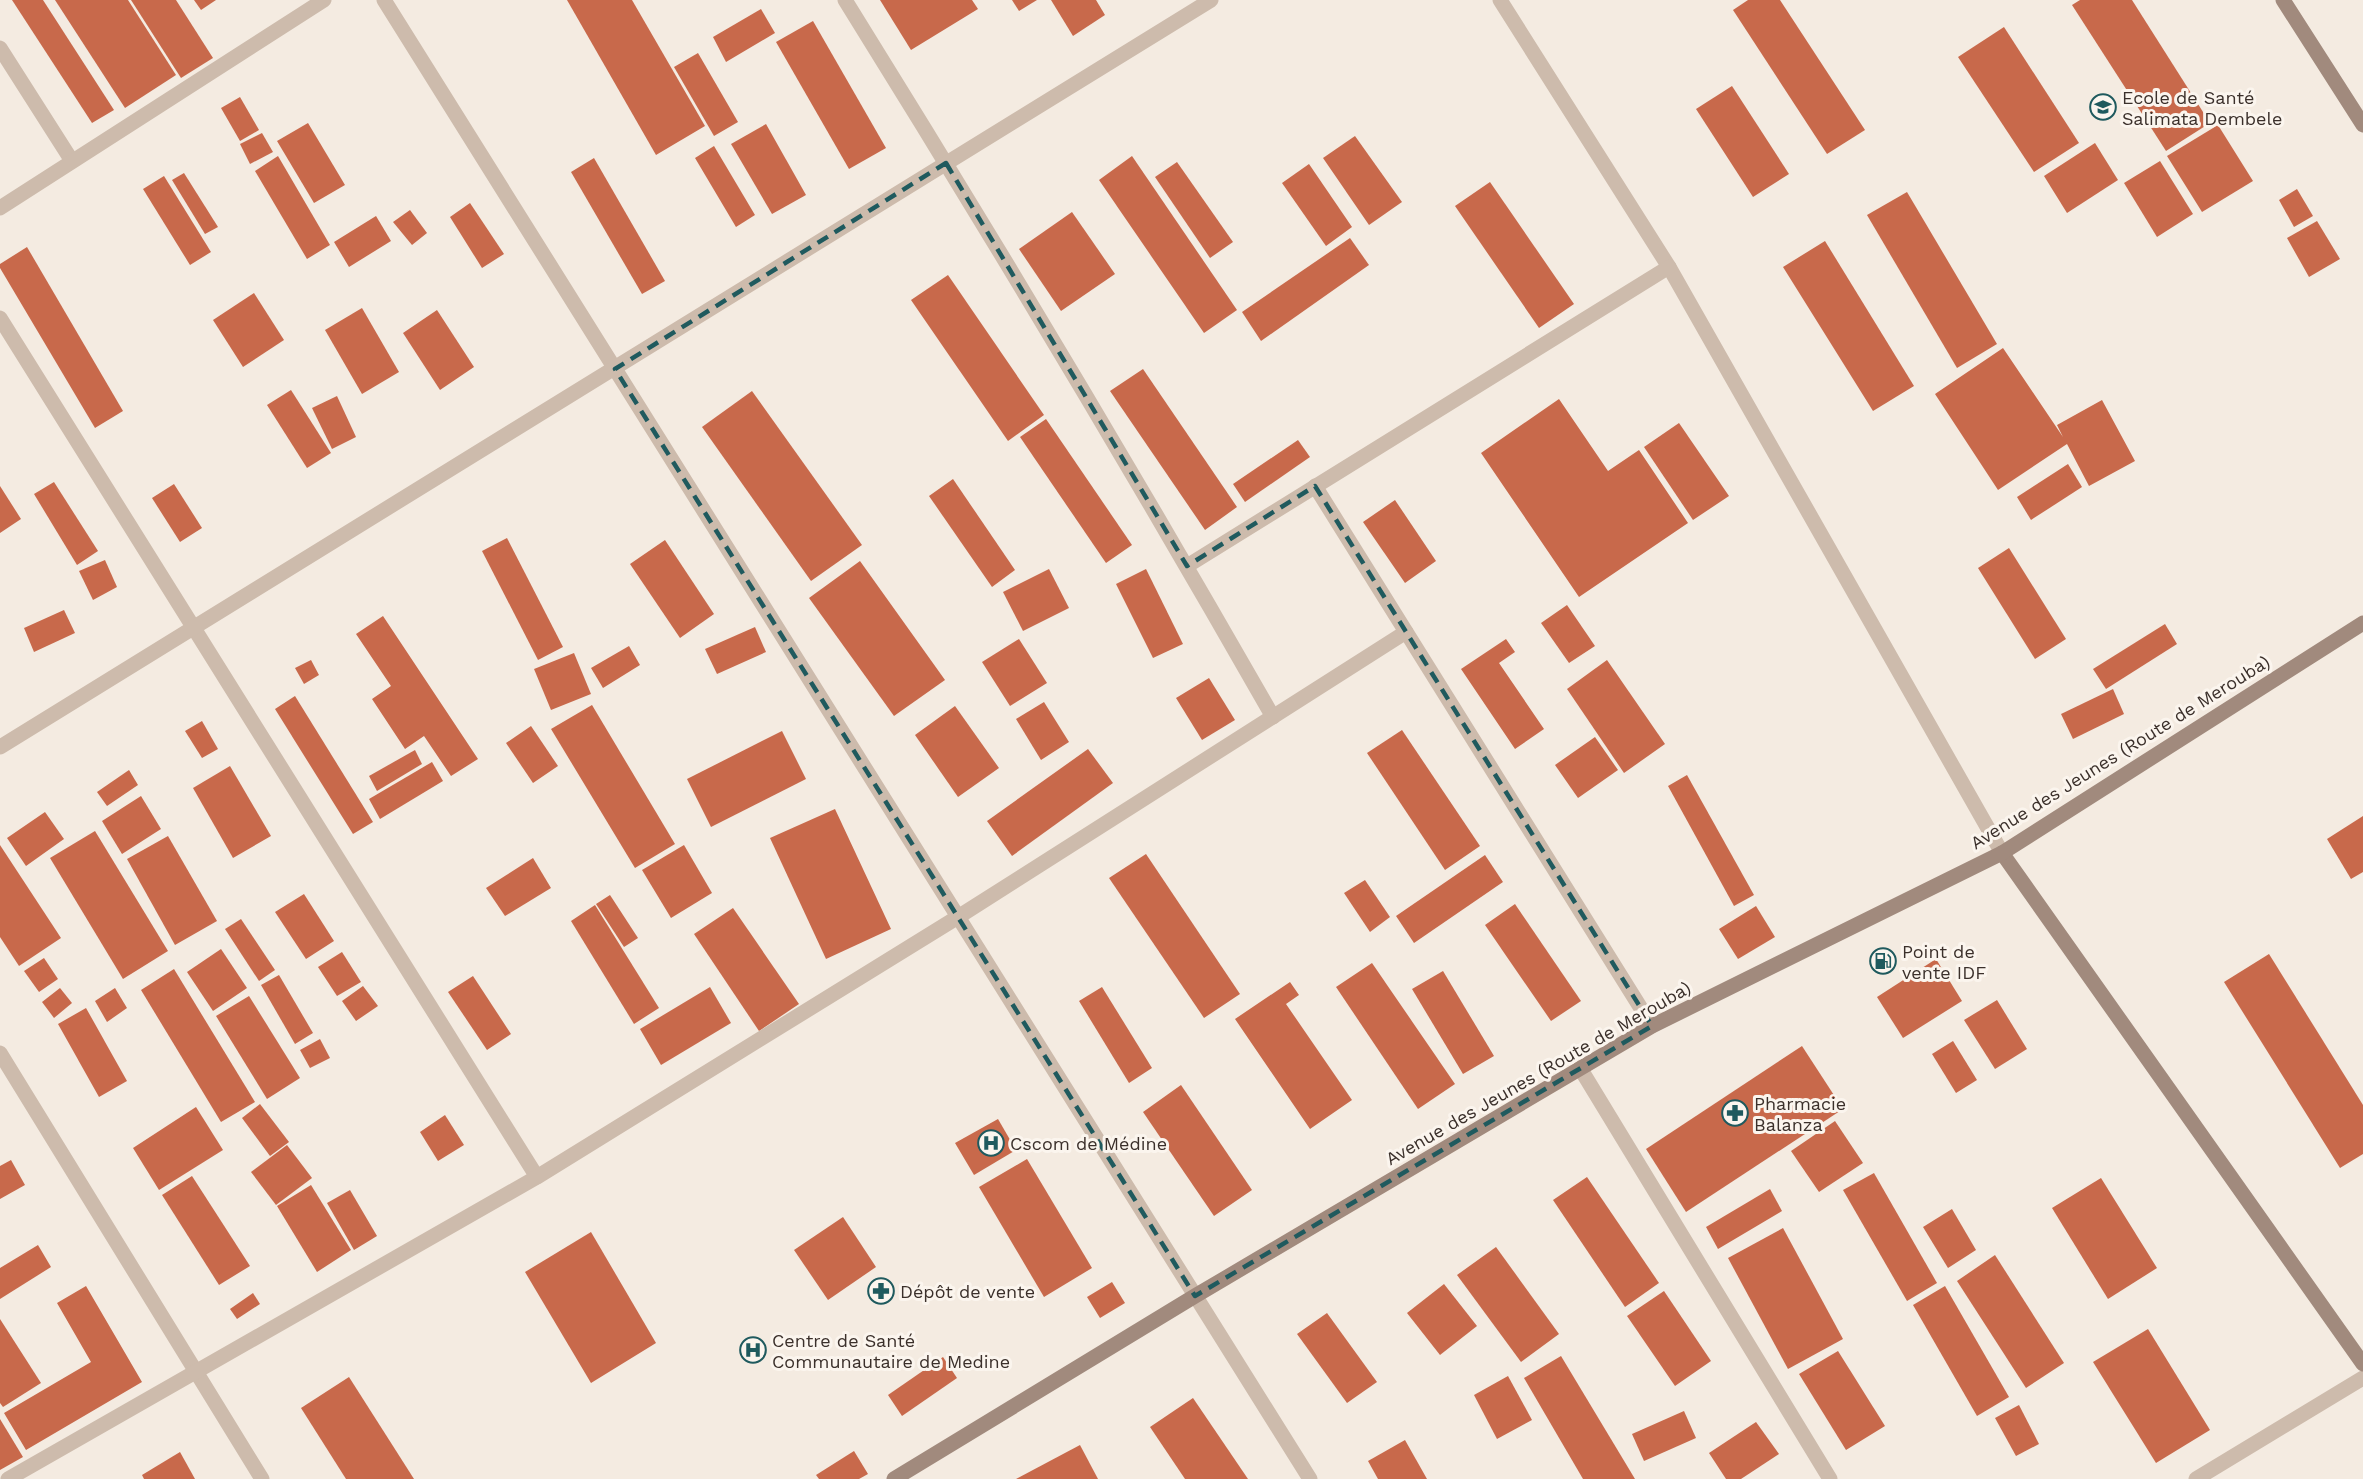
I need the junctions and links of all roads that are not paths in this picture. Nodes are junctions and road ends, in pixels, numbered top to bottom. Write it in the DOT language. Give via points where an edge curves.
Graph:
graph roads {
  1 [pos="324,0"];
  2 [pos="384,0"];
  3 [pos="845,0"];
  4 [pos="1211,0"];
  5 [pos="1500,0"];
  6 [pos="2283,0"];
  7 [pos="0,48"];
  8 [pos="2363,125"];
  9 [pos="72,160"];
  10 [pos="946,163"];
  11 [pos="0,207"];
  12 [pos="1669,267"];
  13 [pos="0,318"];
  14 [pos="615,369"];
  15 [pos="1315,486"];
  16 [pos="1186,566"];
  17 [pos="2363,623"];
  18 [pos="192,628"];
  19 [pos="1406,632"];
  20 [pos="1273,717"];
  21 [pos="0,747"];
  22 [pos="2002,853"];
  23 [pos="958,917"];
  24 [pos="1652,1026"];
  25 [pos="0,1053"];
  26 [pos="1580,1068"];
  27 [pos="537,1177"];
  28 [pos="1195,1296"];
  29 [pos="2363,1364"];
  30 [pos="198,1372"];
  31 [pos="2363,1378"];
  32 [pos="8,1479"];
  33 [pos="262,1479"];
  34 [pos="894,1479"];
  35 [pos="1310,1479"];
  36 [pos="1830,1479"];
  37 [pos="2196,1479"];
  1 -- 9 [label="street"];
  2 -- 14 [label="street"];
  3 -- 10 [label="street"];
  4 -- 10 [label="street"];
  5 -- 12 [label="street"];
  6 -- 8 [label="main road"];
  7 -- 9 [label="street"];
  9 -- 11 [label="street"];
  10 -- 14 [label="street"];
  10 -- 16 [label="street"];
  12 -- 15 [label="street"];
  12 -- 22 [label="street"];
  13 -- 18 [label="street"];
  14 -- 18 [label="street"];
  14 -- 23 [label="street"];
  15 -- 16 [label="street"];
  15 -- 19 [label="street"];
  16 -- 20 [label="street"];
  17 -- 22 [label="main road, Avenue des Jeunes (Route de Merouba)"];
  18 -- 21 [label="street"];
  18 -- 27 [label="street"];
  19 -- 20 [label="street"];
  19 -- 24 [label="street"];
  20 -- 23 [label="street"];
  22 -- 24 [label="main road, Avenue des Jeunes (Route de Merouba)"];
  22 -- 29 [label="main road"];
  23 -- 27 [label="street"];
  23 -- 28 [label="street"];
  24 -- 26 [label="main road, Avenue des Jeunes (Route de Merouba)"];
  25 -- 30 [label="street"];
  26 -- 28 [label="main road, Avenue des Jeunes (Route de Merouba)"];
  26 -- 36 [label="street"];
  27 -- 30 [label="street"];
  28 -- 34 [label="main road, Avenue des Jeunes (Route de Merouba)"];
  28 -- 35 [label="street"];
  30 -- 32 [label="street"];
  30 -- 33 [label="street"];
  31 -- 37 [label="street"];
}
